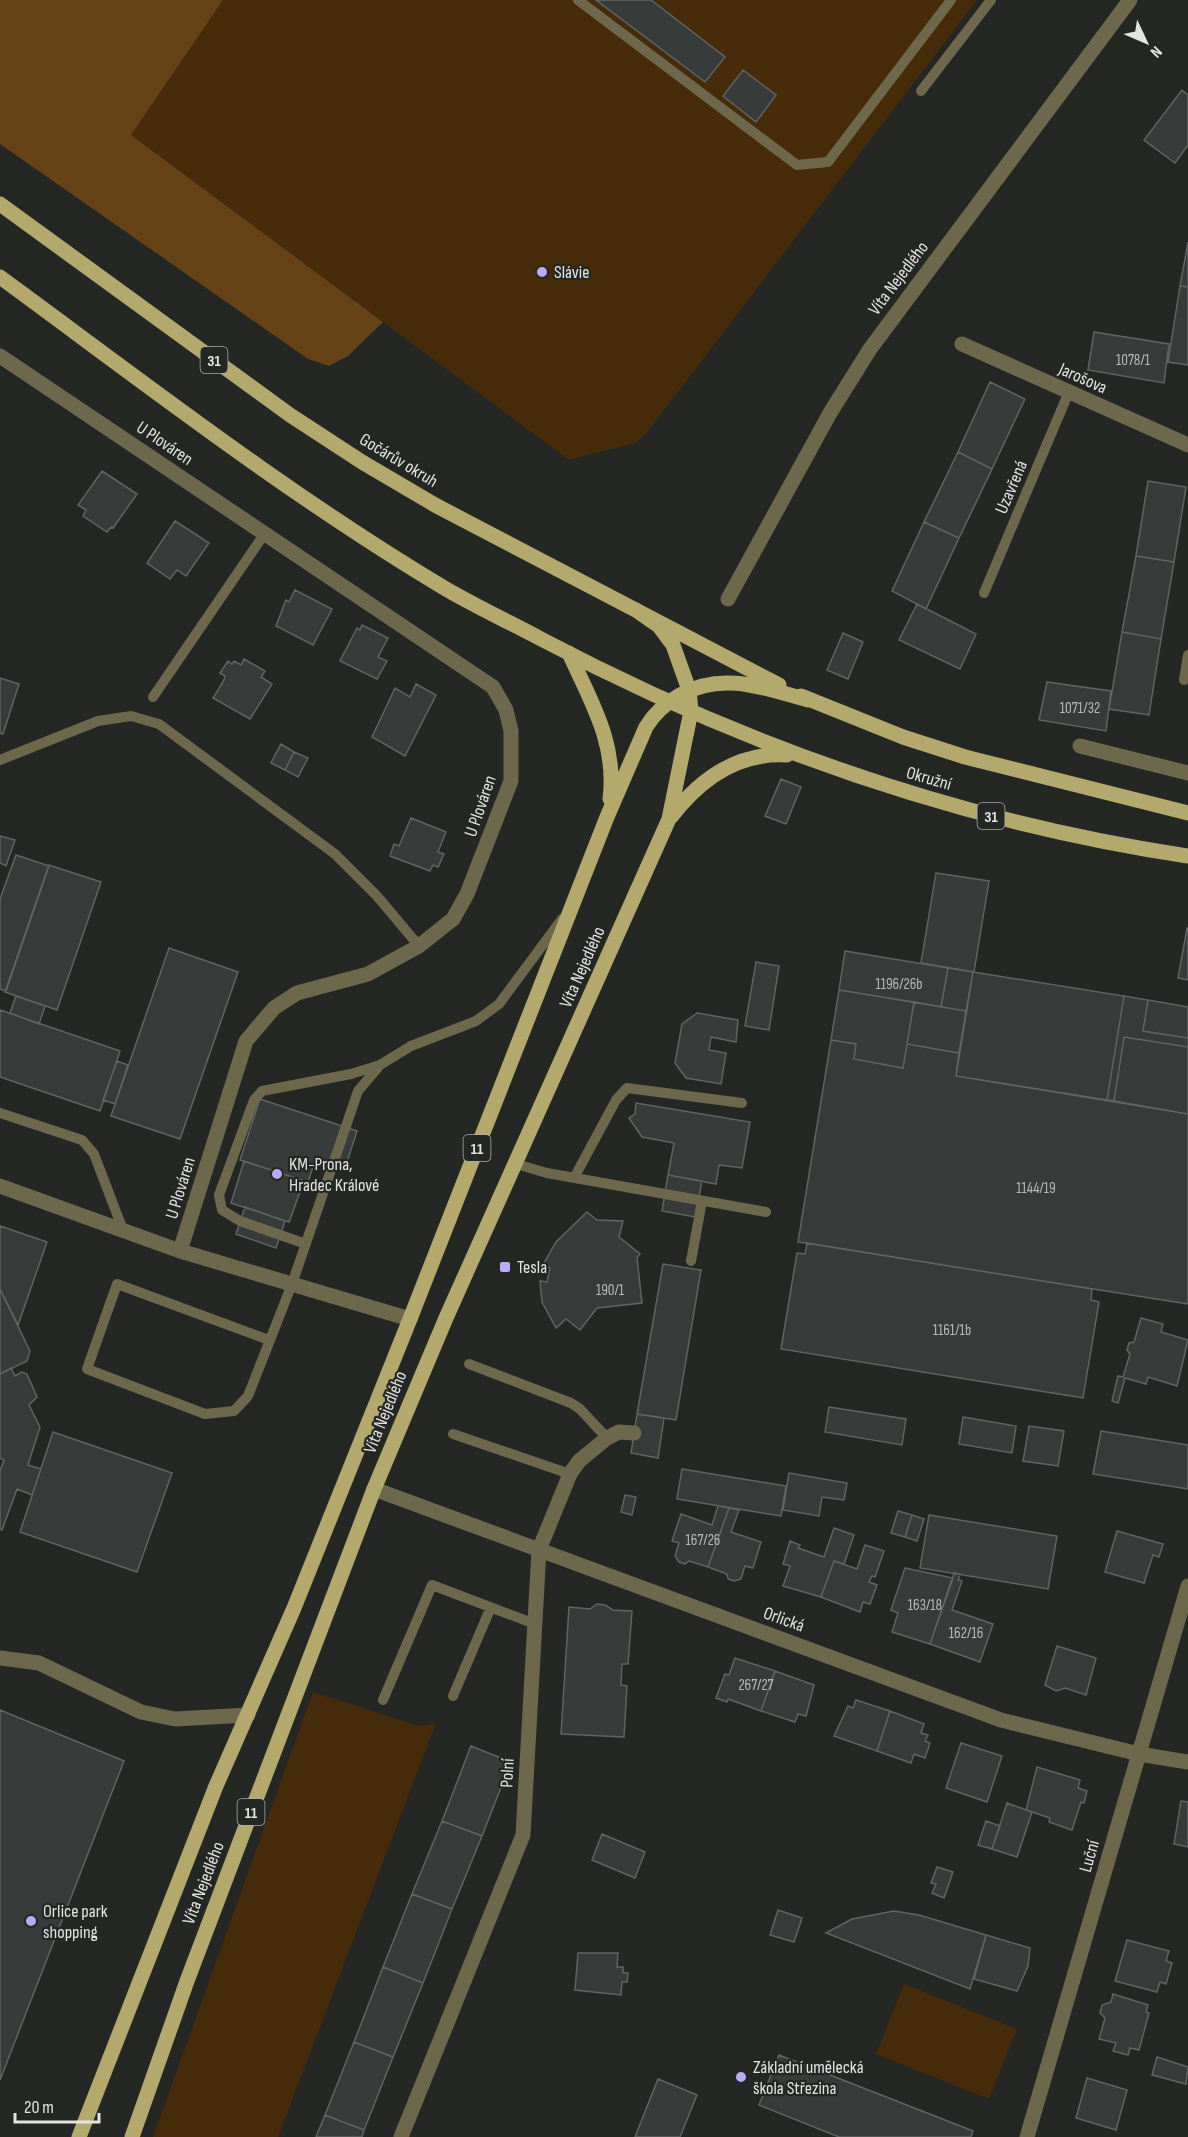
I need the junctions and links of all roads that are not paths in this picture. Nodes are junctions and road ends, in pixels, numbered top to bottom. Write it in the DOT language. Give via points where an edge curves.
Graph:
graph roads {
  1 [pos="578,0"];
  2 [pos="951,0"];
  3 [pos="991,0"];
  4 [pos="1130,0"];
  5 [pos="921,91"];
  6 [pos="0,204"];
  7 [pos="0,277"];
  8 [pos="962,344"];
  9 [pos="0,356"];
  10 [pos="1068,394"];
  11 [pos="1188,445"];
  12 [pos="265,534"];
  13 [pos="984,592"];
  14 [pos="728,599"];
  15 [pos="636,610"];
  16 [pos="569,654"];
  17 [pos="1188,655"];
  18 [pos="1184,681"];
  19 [pos="689,690"];
  20 [pos="153,697"];
  21 [pos="808,700"];
  22 [pos="669,702"];
  23 [pos="691,711"];
  24 [pos="1080,746"];
  25 [pos="800,756"];
  26 [pos="0,760"];
  27 [pos="1188,773"];
  28 [pos="1188,813"];
  29 [pos="607,817"];
  30 [pos="669,819"];
  31 [pos="1188,856"];
  32 [pos="573,904"];
  33 [pos="419,946"];
  34 [pos="380,1065"];
  35 [pos="742,1103"];
  36 [pos="0,1113"];
  37 [pos="516,1164"];
  38 [pos="574,1178"];
  39 [pos="0,1186"];
  40 [pos="702,1201"];
  41 [pos="766,1212"];
  42 [pos="123,1230"];
  43 [pos="306,1244"];
  44 [pos="180,1251"];
  45 [pos="691,1261"];
  46 [pos="292,1284"];
  47 [pos="410,1319"];
  48 [pos="269,1340"];
  49 [pos="469,1364"];
  50 [pos="634,1433"];
  51 [pos="453,1434"];
  52 [pos="607,1438"];
  53 [pos="570,1474"];
  54 [pos="374,1489"];
  55 [pos="539,1550"];
  56 [pos="1188,1586"];
  57 [pos="491,1607"];
  58 [pos="535,1624"];
  59 [pos="0,1658"];
  60 [pos="453,1696"];
  61 [pos="383,1700"];
  62 [pos="248,1715"];
  63 [pos="1139,1754"];
  64 [pos="1188,1762"];
  65 [pos="79,2137"];
  66 [pos="132,2137"];
  67 [pos="401,2137"];
  68 [pos="1027,2137"];
  1 -- 2 [label="lane" via="797,165 828,162"];
  3 -- 5 [label="lane"];
  4 -- 14 [label="street, Víta Nejedlého" via="870,350 830,413"];
  6 -- 15 [label="main road, Gočárův okruh / 31" via="290,415 362,462"];
  7 -- 16 [label="main road, 31" via="253,463 360,534 448,590"];
  8 -- 10 [label="street, Jarošova"];
  9 -- 12 [label="street, U Plováren"];
  10 -- 11 [label="street, Jarošova"];
  10 -- 13 [label="lane, Uzavřená"];
  12 -- 20 [label="lane"];
  12 -- 33 [label="street, U Plováren" via="493,687 506,710 513,754 511,781 503,805 453,919"];
  15 -- 19 [label="main road, Víta Nejedlého" via="659,626 673,645"];
  15 -- 21 [label="main road, Gočárův okruh / 31"];
  16 -- 22 [label="main road, 31"];
  16 -- 29 [label="main road" via="594,702 608,744 611,773"];
  17 -- 18 [label="lane"];
  19 -- 21 [label="main road, Víta Nejedlého" via="714,683 746,683"];
  19 -- 22 [label="main road, Víta Nejedlého"];
  19 -- 23 [label="main road, Víta Nejedlého"];
  21 -- 28 [label="main road, Okružní / 31" via="965,757"];
  22 -- 23 [label="main road, Okružní / 31"];
  22 -- 29 [label="main road, Víta Nejedlého / 11" via="646,727"];
  23 -- 25 [label="main road, Okružní / 31"];
  23 -- 30 [label="main road, Víta Nejedlého / 11"];
  24 -- 27 [label="street"];
  25 -- 30 [label="main road" via="755,756 728,766 694,790"];
  25 -- 31 [label="main road, Okružní / 31" via="988,815 1089,839"];
  26 -- 33 [label="lane" via="98,721 131,716 159,724 335,854"];
  29 -- 32 [label="main road, Víta Nejedlého / 11"];
  30 -- 37 [label="main road, Víta Nejedlého / 11"];
  32 -- 34 [label="lane" via="499,1004 476,1021 411,1046"];
  32 -- 47 [label="main road, Víta Nejedlého / 11"];
  33 -- 44 [label="street, U Plováren" via="368,974 297,993 274,1008 246,1041"];
  34 -- 43 [label="lane" via="358,1091"];
  34 -- 43 [label="lane" via="262,1091 254,1100 219,1195 222,1210 240,1221"];
  35 -- 38 [label="lane" via="627,1088 616,1100"];
  36 -- 42 [label="lane" via="82,1140 94,1154"];
  37 -- 38 [label="lane"];
  37 -- 54 [label="main road, Víta Nejedlého / 11" via="437,1337"];
  38 -- 40 [label="lane"];
  39 -- 42 [label="street"];
  40 -- 41 [label="lane"];
  40 -- 45 [label="lane"];
  42 -- 44 [label="street"];
  43 -- 46 [label="lane"];
  44 -- 46 [label="street"];
  46 -- 47 [label="street"];
  46 -- 48 [label="lane"];
  47 -- 62 [label="main road, Víta Nejedlého / 11"];
  48 -- 48 [label="lane" via="248,1396 234,1411 205,1414 87,1370 117,1284"];
  49 -- 52 [label="lane" via="571,1403"];
  50 -- 52 [label="street, Polní" via="619,1432"];
  51 -- 53 [label="lane"];
  52 -- 53 [label="street, Polní" via="585,1455"];
  53 -- 55 [label="street, Polní"];
  54 -- 55 [label="street, Orlická"];
  54 -- 66 [label="main road, Víta Nejedlého / 11" via="187,1981"];
  55 -- 58 [label="street, Polní"];
  55 -- 63 [label="street, Orlická" via="1001,1720"];
  56 -- 63 [label="street, Luční"];
  57 -- 58 [label="lane"];
  57 -- 60 [label="lane"];
  57 -- 61 [label="lane" via="432,1585"];
  58 -- 67 [label="street, Polní" via="523,1835"];
  59 -- 62 [label="street" via="39,1663 98,1693 158,1716 175,1719"];
  62 -- 65 [label="main road, Víta Nejedlého / 11" via="168,1906"];
  63 -- 64 [label="street, Orlická"];
  63 -- 68 [label="street, Luční"];
}
